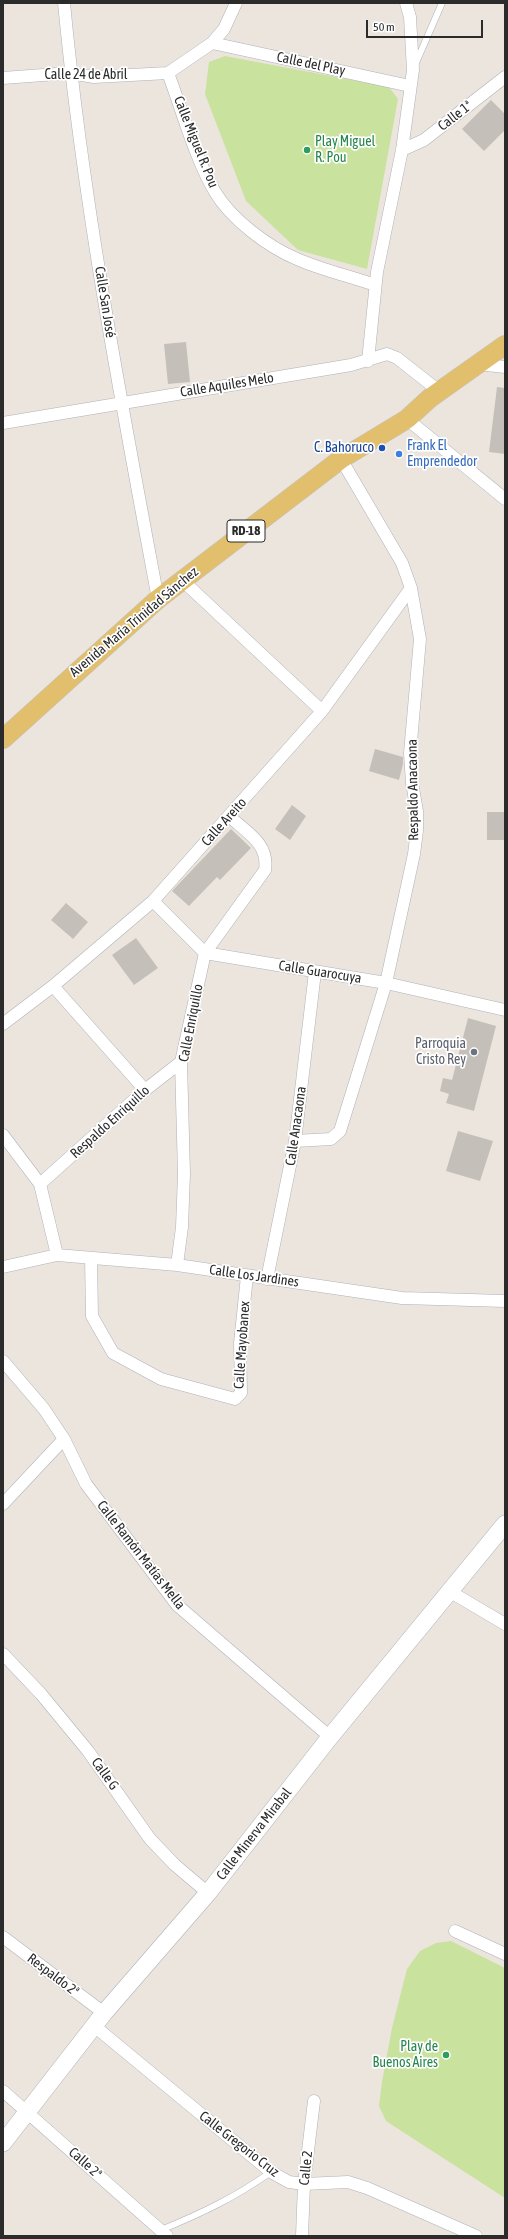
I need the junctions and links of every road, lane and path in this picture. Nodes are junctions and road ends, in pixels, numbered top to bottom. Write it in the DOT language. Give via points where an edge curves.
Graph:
graph roads {
  1 [pos="64,3"];
  2 [pos="236,3"];
  3 [pos="406,3"];
  4 [pos="442,3"];
  5 [pos="212,43"];
  6 [pos="413,70"];
  7 [pos="70,73"];
  8 [pos="168,73"];
  9 [pos="505,77"];
  10 [pos="3,78"];
  11 [pos="410,86"];
  12 [pos="402,150"];
  13 [pos="375,285"];
  14 [pos="505,345"];
  15 [pos="368,361"];
  16 [pos="478,364"];
  17 [pos="505,367"];
  18 [pos="439,391"];
  19 [pos="121,402"];
  20 [pos="407,419"];
  21 [pos="3,422"];
  22 [pos="341,459"];
  23 [pos="505,499"];
  24 [pos="182,580"];
  25 [pos="411,588"];
  26 [pos="158,599"];
  27 [pos="322,711"];
  28 [pos="3,738"];
  29 [pos="229,816"];
  30 [pos="154,901"];
  31 [pos="205,953"];
  32 [pos="315,972"];
  33 [pos="386,983"];
  34 [pos="53,986"];
  35 [pos="505,1010"];
  36 [pos="3,1024"];
  37 [pos="181,1062"];
  38 [pos="145,1090"];
  39 [pos="3,1135"];
  40 [pos="295,1141"];
  41 [pos="40,1184"];
  42 [pos="57,1255"];
  43 [pos="91,1258"];
  44 [pos="177,1265"];
  45 [pos="3,1267"];
  46 [pos="248,1276"];
  47 [pos="267,1278"];
  48 [pos="505,1301"];
  49 [pos="3,1361"];
  50 [pos="64,1439"];
  51 [pos="3,1504"];
  52 [pos="505,1524"];
  53 [pos="449,1591"];
  54 [pos="505,1624"];
  55 [pos="3,1654"];
  56 [pos="330,1737"];
  57 [pos="208,1893"];
  58 [pos="455,1931"];
  59 [pos="3,1937"];
  60 [pos="505,1954"];
  61 [pos="99,2019"];
  62 [pos="3,2091"];
  63 [pos="314,2101"];
  64 [pos="28,2112"];
  65 [pos="3,2143"];
  66 [pos="271,2172"];
  67 [pos="304,2184"];
  68 [pos="164,2233"];
  69 [pos="302,2236"];
  70 [pos="476,2236"];
  1 -- 7 [label="street, Calle San José"];
  2 -- 5 [label="street" via="224,28"];
  3 -- 6 [label="street" via="410,17"];
  4 -- 6 [label="lane"];
  5 -- 8 [label="street"];
  5 -- 11 [label="street, Calle del Play"];
  6 -- 11 [label="street"];
  7 -- 8 [label="street, Calle 24 de Abril" via="94,77"];
  7 -- 10 [label="street, Calle 24 de Abril"];
  7 -- 19 [label="street, Calle San José"];
  8 -- 13 [label="street, Calle Miguel R. Pou" via="206,175 216,193 234,214 273,247 297,260"];
  9 -- 12 [label="street, Calle 1ª" via="424,140"];
  11 -- 12 [label="street"];
  12 -- 13 [label="street"];
  13 -- 15 [label="street"];
  14 -- 16 [label="main road, Avenida María Trinidad Sánchez / RD-18"];
  15 -- 18 [label="street, Calle Aquiles Melo" via="387,354 397,358"];
  15 -- 19 [label="street, Calle Aquiles Melo"];
  16 -- 17 [label="street"];
  16 -- 18 [label="main road, Avenida María Trinidad Sánchez / RD-18"];
  18 -- 20 [label="main road, Avenida María Trinidad Sánchez / RD-18"];
  19 -- 21 [label="street, Calle Aquiles Melo"];
  19 -- 26 [label="street, Calle San José"];
  20 -- 22 [label="main road, Avenida María Trinidad Sánchez / RD-18"];
  20 -- 23 [label="street"];
  22 -- 24 [label="main road, Avenida María Trinidad Sánchez / RD-18"];
  22 -- 25 [label="street, Respaldo Anacaona" via="402,563"];
  24 -- 26 [label="main road, Avenida María Trinidad Sánchez / RD-18"];
  24 -- 27 [label="street"];
  25 -- 27 [label="street, Calle Areito"];
  25 -- 33 [label="street, Respaldo Anacaona" via="420,639 410,753 417,831"];
  26 -- 28 [label="main road, Avenida María Trinidad Sánchez / RD-18"];
  27 -- 29 [label="street, Calle Areito"];
  29 -- 30 [label="street, Calle Areito"];
  29 -- 31 [label="street, Calle Enriquillo" via="262,845 266,858 265,870"];
  30 -- 31 [label="street"];
  30 -- 34 [label="street, Calle Areito"];
  31 -- 32 [label="street, Calle Guarocuya"];
  31 -- 37 [label="street, Calle Enriquillo"];
  32 -- 33 [label="street, Calle Guarocuya"];
  32 -- 40 [label="street, Calle Anacaona"];
  33 -- 35 [label="street, Calle Guarocuya"];
  33 -- 40 [label="street, Respaldo Anacaona" via="340,1131 331,1139"];
  34 -- 36 [label="street, Calle Areito"];
  34 -- 38 [label="street"];
  37 -- 38 [label="street, Respaldo Enriquillo"];
  37 -- 44 [label="street, Calle Enriquillo" via="184,1174 182,1227"];
  38 -- 41 [label="street, Respaldo Enriquillo"];
  39 -- 41 [label="street"];
  40 -- 47 [label="street, Calle Anacaona"];
  41 -- 42 [label="street"];
  42 -- 43 [label="street, Calle Los Jardines"];
  42 -- 45 [label="street, Calle Los Jardines"];
  43 -- 44 [label="street, Calle Los Jardines"];
  43 -- 46 [label="street, Calle Mayobanex" via="92,1316 113,1353 161,1379 235,1399 241,1393 240,1343"];
  44 -- 46 [label="street, Calle Los Jardines"];
  46 -- 47 [label="street, Calle Los Jardines"];
  47 -- 48 [label="street, Calle Los Jardines" via="402,1298"];
  49 -- 50 [label="street, Calle Ramón Matías Mella" via="44,1409"];
  50 -- 51 [label="street"];
  50 -- 56 [label="street, Calle Ramón Matías Mella" via="86,1484 176,1605"];
  52 -- 53 [label="street, Calle Minerva Mirabal"];
  53 -- 54 [label="street"];
  53 -- 56 [label="street, Calle Minerva Mirabal"];
  55 -- 57 [label="street, Calle G" via="41,1694 88,1751 150,1839"];
  56 -- 57 [label="street, Calle Minerva Mirabal"];
  57 -- 61 [label="street, Calle Minerva Mirabal"];
  58 -- 60 [label="street"];
  59 -- 61 [label="street, Respaldo 2ª"];
  61 -- 64 [label="street, Calle Minerva Mirabal"];
  61 -- 66 [label="street, Calle Gregorio Cruz"];
  62 -- 64 [label="street, Calle 2ª"];
  63 -- 67 [label="street, Calle 2"];
  64 -- 65 [label="street, Calle Minerva Mirabal"];
  64 -- 68 [label="street, Calle 2ª"];
  66 -- 67 [label="street, Calle Gregorio Cruz" via="289,2182"];
  66 -- 68 [label="lane" via="240,2193"];
  67 -- 69 [label="street, Calle 2"];
  67 -- 70 [label="street, Calle Gregorio Cruz" via="348,2182"];
}
